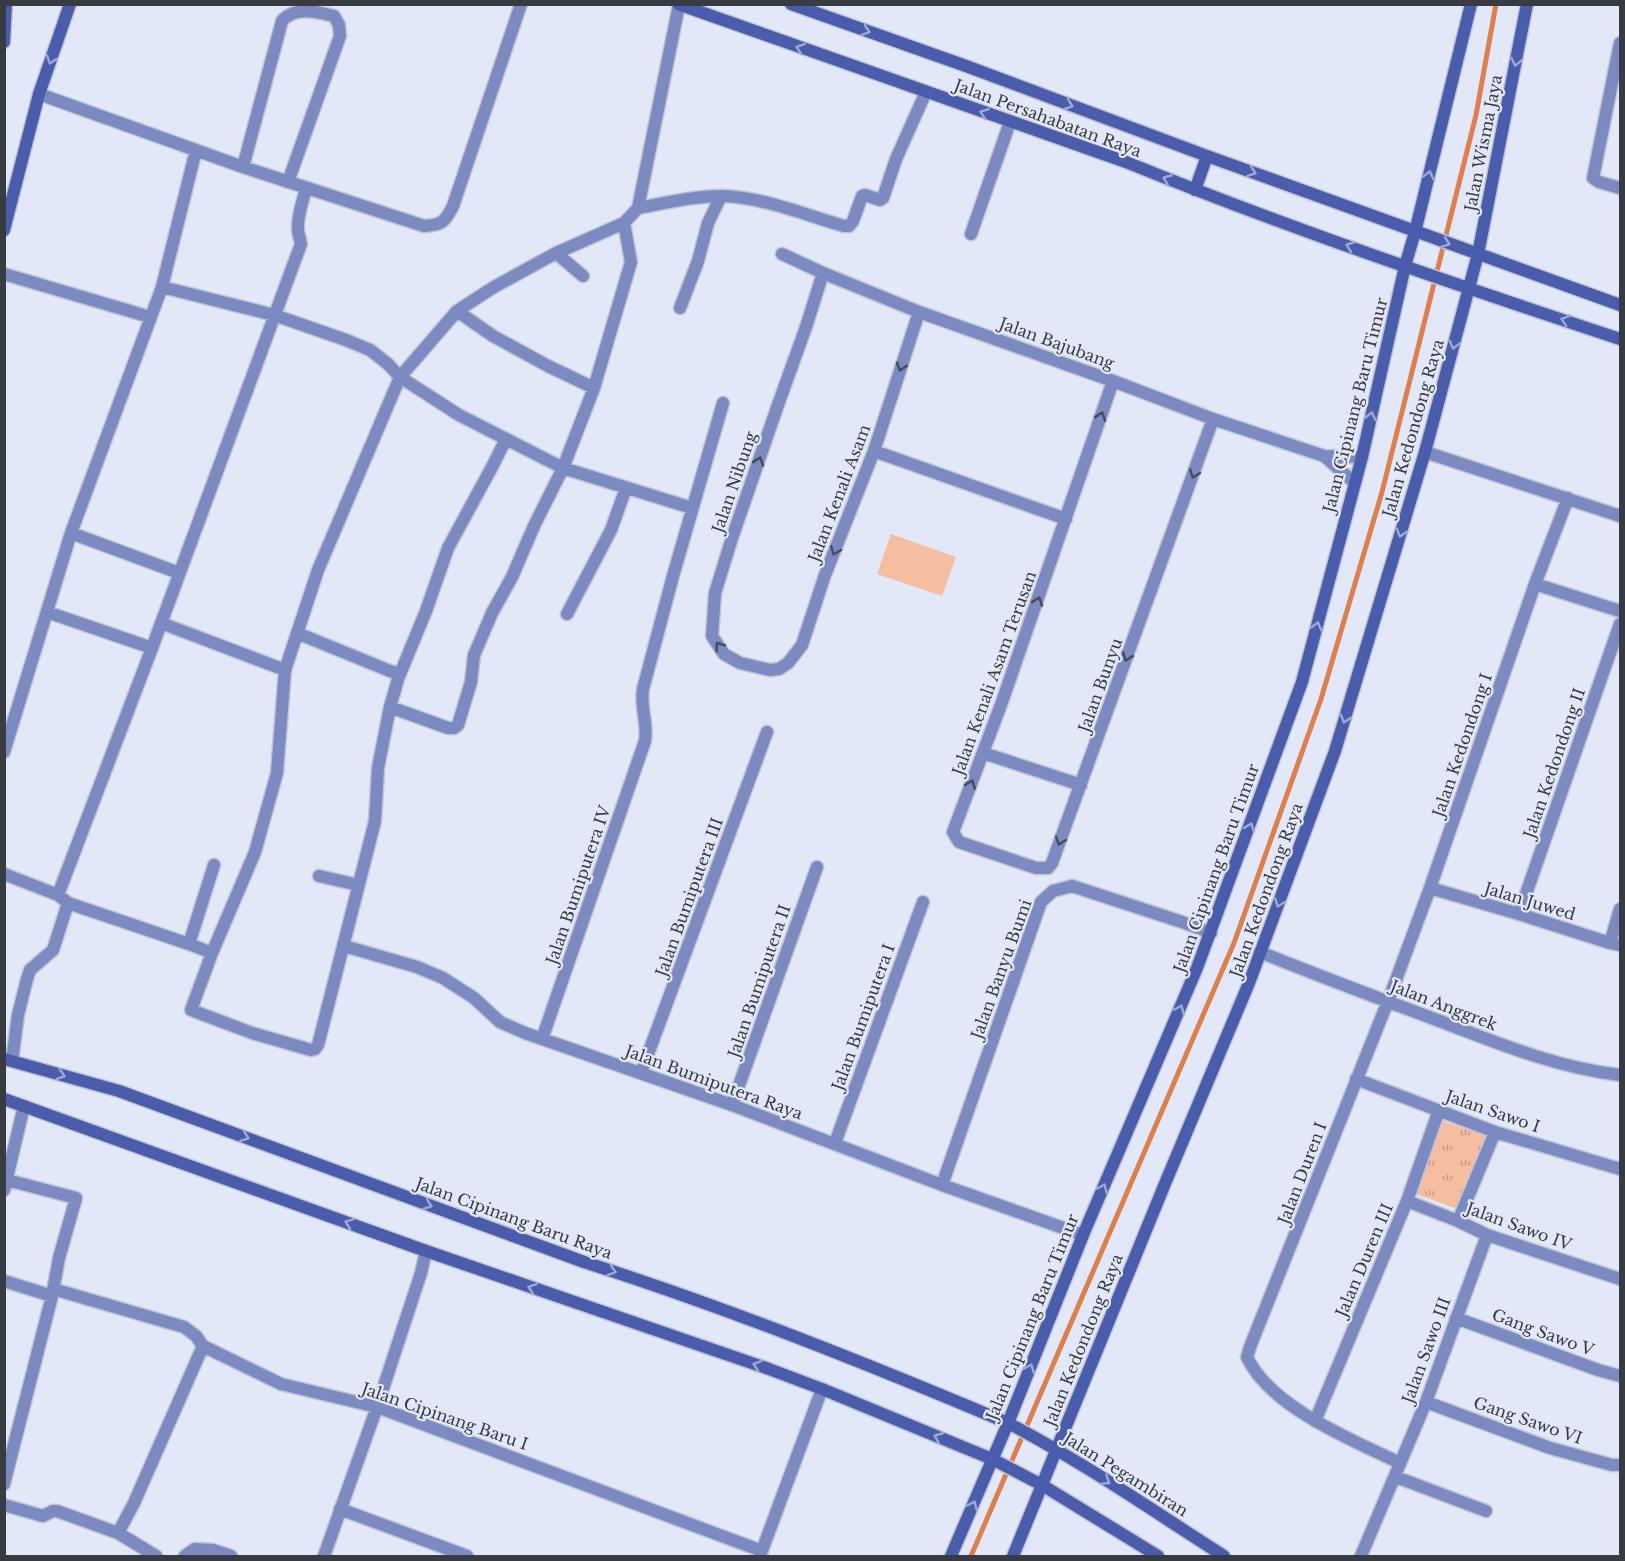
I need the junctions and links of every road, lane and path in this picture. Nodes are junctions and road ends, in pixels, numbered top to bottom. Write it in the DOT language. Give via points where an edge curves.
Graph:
graph roads {
  1 [pos="6,4"];
  2 [pos="70,4"];
  3 [pos="521,4"];
  4 [pos="791,4"];
  5 [pos="1471,4"];
  6 [pos="1527,4"];
  7 [pos="678,5"];
  8 [pos="5,27"];
  9 [pos="4,42"];
  10 [pos="1620,43"];
  11 [pos="926,92"];
  12 [pos="39,94"];
  13 [pos="1010,122"];
  14 [pos="196,150"];
  15 [pos="1207,156"];
  16 [pos="243,167"];
  17 [pos="288,182"];
  18 [pos="306,188"];
  19 [pos="1620,188"];
  20 [pos="1195,190"];
  21 [pos="721,196"];
  22 [pos="638,208"];
  23 [pos="624,223"];
  24 [pos="4,230"];
  25 [pos="971,234"];
  26 [pos="1420,234"];
  27 [pos="1473,252"];
  28 [pos="556,254"];
  29 [pos="782,254"];
  30 [pos="1405,266"];
  31 [pos="823,273"];
  32 [pos="4,274"];
  33 [pos="583,276"];
  34 [pos="162,287"];
  35 [pos="1469,288"];
  36 [pos="1620,305"];
  37 [pos="680,308"];
  38 [pos="457,311"];
  39 [pos="919,312"];
  40 [pos="274,315"];
  41 [pos="150,316"];
  42 [pos="1620,339"];
  43 [pos="400,377"];
  44 [pos="1113,381"];
  45 [pos="594,388"];
  46 [pos="723,403"];
  47 [pos="1213,419"];
  48 [pos="506,439"];
  49 [pos="874,451"];
  50 [pos="1425,452"];
  51 [pos="1324,456"];
  52 [pos="1362,457"];
  53 [pos="563,468"];
  54 [pos="1355,483"];
  55 [pos="626,488"];
  56 [pos="1568,498"];
  57 [pos="692,508"];
  58 [pos="1620,516"];
  59 [pos="1066,519"];
  60 [pos="71,533"];
  61 [pos="179,573"];
  62 [pos="1535,584"];
  63 [pos="47,612"];
  64 [pos="1620,612"];
  65 [pos="567,614"];
  66 [pos="161,623"];
  67 [pos="1620,624"];
  68 [pos="297,633"];
  69 [pos="152,648"];
  70 [pos="285,670"];
  71 [pos="770,670"];
  72 [pos="400,674"];
  73 [pos="390,707"];
  74 [pos="767,732"];
  75 [pos="4,752"];
  76 [pos="983,753"];
  77 [pos="1081,785"];
  78 [pos="956,839"];
  79 [pos="214,865"];
  80 [pos="816,867"];
  81 [pos="4,874"];
  82 [pos="319,876"];
  83 [pos="358,885"];
  84 [pos="1430,888"];
  85 [pos="63,899"];
  86 [pos="923,902"];
  87 [pos="1620,909"];
  88 [pos="1519,914"];
  89 [pos="1210,933"];
  90 [pos="189,944"];
  91 [pos="1615,944"];
  92 [pos="344,946"];
  93 [pos="1260,952"];
  94 [pos="212,953"];
  95 [pos="1388,1002"];
  96 [pos="542,1039"];
  97 [pos="8,1060"];
  98 [pos="641,1073"];
  99 [pos="1620,1075"];
  100 [pos="1356,1079"];
  101 [pos="4,1099"];
  102 [pos="732,1105"];
  103 [pos="24,1106"];
  104 [pos="1439,1110"];
  105 [pos="1495,1132"];
  106 [pos="835,1143"];
  107 [pos="1620,1169"];
  108 [pos="6,1185"];
  109 [pos="942,1185"];
  110 [pos="1407,1201"];
  111 [pos="1458,1221"];
  112 [pos="1083,1235"];
  113 [pos="1487,1235"];
  114 [pos="426,1251"];
  115 [pos="1620,1279"];
  116 [pos="4,1281"];
  117 [pos="52,1293"];
  118 [pos="1456,1318"];
  119 [pos="203,1346"];
  120 [pos="1620,1376"];
  121 [pos="822,1389"];
  122 [pos="1426,1402"];
  123 [pos="377,1407"];
  124 [pos="1315,1421"];
  125 [pos="1008,1423"];
  126 [pos="1057,1450"];
  127 [pos="998,1462"];
  128 [pos="1400,1463"];
  129 [pos="1620,1465"];
  130 [pos="1396,1477"];
  131 [pos="4,1484"];
  132 [pos="1042,1485"];
  133 [pos="4,1505"];
  134 [pos="340,1509"];
  135 [pos="1486,1511"];
  136 [pos="118,1533"];
  137 [pos="190,1553"];
  138 [pos="761,1554"];
  139 [pos="156,1557"];
  140 [pos="231,1557"];
  141 [pos="324,1557"];
  142 [pos="467,1557"];
  143 [pos="951,1557"];
  144 [pos="1013,1557"];
  145 [pos="1158,1557"];
  146 [pos="1224,1557"];
  147 [pos="1361,1557"];
  1 -- 8 [label="street"];
  2 -- 12 [label="street, one-way"];
  3 -- 18 [label="street" via="447,219 438,225 424,226"];
  4 -- 15 [label="street, Jalan Persahabatan Raya, one-way"];
  26 -- 5 [label="street, one-way"];
  6 -- 27 [label="street, Jalan Wisma Jaya, one-way"];
  11 -- 7 [label="street, Jalan Persahabatan Raya, one-way"];
  7 -- 22 [label="street"];
  8 -- 9 [label="street"];
  10 -- 19 [label="street" via="1593,178"];
  13 -- 11 [label="street, Jalan Persahabatan Raya, one-way"];
  11 -- 21 [label="street" via="883,198 862,196 849,226"];
  12 -- 14 [label="street"];
  12 -- 24 [label="street"];
  20 -- 13 [label="street, Jalan Persahabatan Raya, one-way"];
  13 -- 25 [label="street"];
  14 -- 16 [label="street"];
  14 -- 34 [label="street"];
  15 -- 20 [label="street"];
  15 -- 26 [label="street, Jalan Persahabatan Raya, one-way"];
  16 -- 17 [label="street"];
  16 -- 17 [label="street" via="282,21 294,12 334,16 340,36"];
  17 -- 18 [label="street"];
  18 -- 40 [label="street" via="297,232 301,244"];
  30 -- 20 [label="street, Jalan Persahabatan Raya, one-way"];
  21 -- 22 [label="street" via="686,198"];
  21 -- 37 [label="street"];
  22 -- 23 [label="street"];
  23 -- 28 [label="street"];
  23 -- 45 [label="street" via="631,262"];
  26 -- 27 [label="street, Jalan Persahabatan Raya, one-way"];
  26 -- 30 [label="street"];
  27 -- 35 [label="street, Jalan Wisma Jaya"];
  27 -- 36 [label="street, Jalan Persahabatan Raya"];
  28 -- 33 [label="street"];
  28 -- 38 [label="street"];
  29 -- 31 [label="street, Jalan Bajubang"];
  30 -- 35 [label="street, Jalan Persahabatan Raya"];
  52 -- 30 [label="street, Jalan Cipinang Baru Timur, one-way"];
  31 -- 39 [label="street, Jalan Bajubang"];
  71 -- 31 [label="street, Jalan Nibung, one-way" via="740,663 724,654 711,636 715,593"];
  32 -- 41 [label="street"];
  34 -- 40 [label="street"];
  34 -- 41 [label="street"];
  42 -- 35 [label="street, Jalan Persahabatan Raya, one-way"];
  35 -- 50 [label="street, Jalan Kedondong Raya, one-way"];
  38 -- 43 [label="street"];
  38 -- 45 [label="street" via="493,336"];
  39 -- 44 [label="street, Jalan Bajubang"];
  39 -- 49 [label="street, Jalan Kenali Asam, one-way"];
  40 -- 43 [label="street" via="370,350"];
  40 -- 61 [label="street"];
  41 -- 60 [label="street"];
  43 -- 48 [label="street" via="459,415"];
  43 -- 68 [label="street" via="318,570"];
  44 -- 47 [label="street, Jalan Bajubang"];
  59 -- 44 [label="street, Jalan Kenali Asam Terusan, one-way"];
  45 -- 53 [label="street"];
  46 -- 57 [label="street"];
  47 -- 51 [label="street, Jalan Bajubang"];
  47 -- 77 [label="street, Jalan Bunyu, one-way"];
  48 -- 53 [label="street"];
  48 -- 72 [label="street" via="448,548"];
  49 -- 59 [label="street"];
  49 -- 71 [label="street, Jalan Kenali Asam, one-way" via="802,645 788,663"];
  50 -- 56 [label="street"];
  50 -- 93 [label="street, Jalan Kedondong Raya, one-way" via="1335,751"];
  51 -- 52 [label="street, Jalan Bajubang"];
  51 -- 54 [label="street, Jalan Bajubang"];
  52 -- 54 [label="street, Jalan Cipinang Baru Timur"];
  53 -- 55 [label="street"];
  53 -- 73 [label="street" via="474,655 471,682 458,726 448,728"];
  89 -- 54 [label="street, Jalan Cipinang Baru Timur, one-way" via="1302,682"];
  55 -- 57 [label="street"];
  55 -- 65 [label="street" via="611,530"];
  56 -- 58 [label="street"];
  56 -- 62 [label="street, Jalan Kedondong I"];
  57 -- 96 [label="street, Jalan Bumiputera IV" via="643,689 645,741"];
  76 -- 59 [label="street, Jalan Kenali Asam Terusan, one-way"];
  60 -- 61 [label="street"];
  60 -- 63 [label="street"];
  61 -- 66 [label="street"];
  62 -- 64 [label="street"];
  62 -- 84 [label="street, Jalan Kedondong I"];
  63 -- 69 [label="street"];
  63 -- 75 [label="street"];
  66 -- 69 [label="street"];
  66 -- 70 [label="street"];
  67 -- 88 [label="street, Jalan Kedondong II"];
  68 -- 70 [label="street"];
  68 -- 72 [label="street"];
  69 -- 85 [label="street"];
  70 -- 94 [label="street" via="277,773 255,852"];
  72 -- 73 [label="street"];
  73 -- 83 [label="street" via="378,768 375,821"];
  74 -- 98 [label="street, Jalan Bumiputera III"];
  76 -- 77 [label="street"];
  78 -- 76 [label="street, Jalan Kenali Asam Terusan, one-way" via="953,832"];
  77 -- 78 [label="street, Jalan Bunyu, one-way" via="1048,868 1020,863"];
  79 -- 90 [label="street"];
  80 -- 102 [label="street, Jalan Bumiputera II"];
  81 -- 85 [label="street"];
  82 -- 83 [label="street"];
  83 -- 92 [label="street"];
  84 -- 88 [label="street, Jalan Juwed"];
  84 -- 95 [label="street, Jalan Kedondong I"];
  85 -- 90 [label="street"];
  85 -- 97 [label="street" via="53,950 30,970"];
  86 -- 106 [label="street, Jalan Bumiputera I"];
  87 -- 91 [label="street"];
  88 -- 91 [label="street, Jalan Juwed"];
  89 -- 109 [label="street, Jalan Banyu Bumi" via="1072,886 1053,891 1041,902"];
  112 -- 89 [label="street, Jalan Cipinang Baru Timur, one-way"];
  90 -- 94 [label="street"];
  92 -- 94 [label="street" via="318,1045 311,1050 191,1010"];
  92 -- 96 [label="street, Jalan Bumiputera Raya" via="443,978 501,1022"];
  93 -- 95 [label="street, Jalan Anggrek"];
  93 -- 126 [label="street, Jalan Kedondong Raya"];
  95 -- 99 [label="street, Jalan Anggrek" via="1524,1053"];
  95 -- 100 [label="street, Jalan Duren I"];
  96 -- 98 [label="street, Jalan Bumiputera Raya"];
  97 -- 125 [label="street, Jalan Cipinang Baru Raya, one-way" via="119,1091 651,1283 903,1378"];
  98 -- 102 [label="street, Jalan Bumiputera Raya"];
  100 -- 104 [label="street, Jalan Sawo I"];
  100 -- 124 [label="street, Jalan Duren I" via="1247,1357 1258,1376"];
  101 -- 103 [label="street"];
  102 -- 106 [label="street, Jalan Bumiputera Raya"];
  103 -- 108 [label="street"];
  114 -- 103 [label="street, one-way"];
  104 -- 105 [label="street, Jalan Sawo I"];
  104 -- 110 [label="street, Jalan Duren III"];
  105 -- 107 [label="street, Jalan Sawo I"];
  105 -- 111 [label="street"];
  106 -- 109 [label="street, Jalan Bumiputera Raya"];
  108 -- 117 [label="street" via="76,1198"];
  109 -- 112 [label="street, Jalan Bumiputera Raya"];
  110 -- 111 [label="street, Jalan Sawo IV"];
  110 -- 124 [label="street, Jalan Duren III"];
  111 -- 113 [label="street, Jalan Sawo IV"];
  125 -- 112 [label="street, Jalan Cipinang Baru Timur, one-way"];
  113 -- 115 [label="street, Jalan Sawo IV"];
  113 -- 118 [label="street, Jalan Sawo III"];
  121 -- 114 [label="street, one-way"];
  114 -- 123 [label="street"];
  116 -- 117 [label="street, Jalan Cipinang Baru I"];
  117 -- 119 [label="street, Jalan Cipinang Baru I" via="184,1327"];
  117 -- 131 [label="street"];
  118 -- 120 [label="street, Gang Sawo V"];
  118 -- 122 [label="street, Jalan Sawo III"];
  119 -- 123 [label="street, Jalan Cipinang Baru I" via="281,1384"];
  119 -- 136 [label="street"];
  127 -- 121 [label="street, one-way"];
  121 -- 138 [label="street"];
  122 -- 128 [label="street, Jalan Sawo III"];
  122 -- 129 [label="street, Gang Sawo VI" via="1550,1448"];
  123 -- 134 [label="street"];
  123 -- 138 [label="street, Jalan Cipinang Baru I"];
  124 -- 128 [label="street"];
  125 -- 126 [label="street, Jalan Pegambiran"];
  125 -- 127 [label="street, Jalan Cipinang Baru Timur"];
  126 -- 132 [label="street, Jalan Kedondong Raya"];
  126 -- 146 [label="street, Jalan Pegambiran, one-way"];
  127 -- 132 [label="street"];
  143 -- 127 [label="street, Jalan Cipinang Baru Timur, one-way"];
  128 -- 130 [label="street, Jalan Sawo III"];
  130 -- 135 [label="street"];
  130 -- 147 [label="street, Jalan Sawo III"];
  132 -- 144 [label="street, Jalan Kedondong Raya"];
  132 -- 145 [label="street"];
  133 -- 136 [label="street" via="43,1516 57,1511"];
  134 -- 141 [label="street"];
  134 -- 142 [label="street"];
  136 -- 139 [label="street"];
  137 -- 140 [label="street" via="213,1550"];
}
